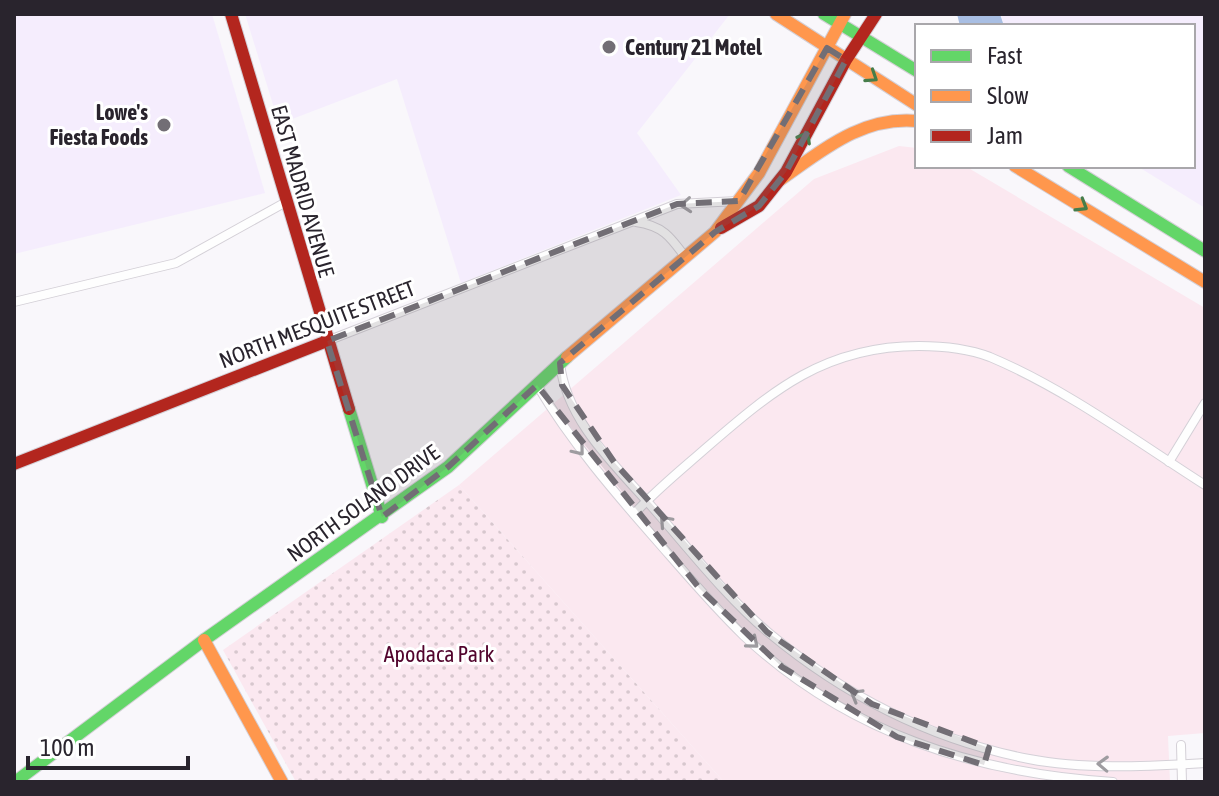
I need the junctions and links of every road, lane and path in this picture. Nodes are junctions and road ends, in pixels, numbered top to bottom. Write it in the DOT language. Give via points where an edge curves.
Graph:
graph roads {
  1 [pos="231,14"];
  2 [pos="776,14"];
  3 [pos="824,14"];
  4 [pos="876,14"];
  5 [pos="842,18"];
  6 [pos="861,36"];
  7 [pos="827,48"];
  8 [pos="846,60"];
  9 [pos="915,70"];
  10 [pos="915,104"];
  11 [pos="915,121"];
  12 [pos="1018,168"];
  13 [pos="1071,168"];
  14 [pos="780,180"];
  15 [pos="739,201"];
  16 [pos="286,202"];
  17 [pos="635,222"];
  18 [pos="715,232"];
  19 [pos="1205,251"];
  20 [pos="686,258"];
  21 [pos="1205,282"];
  22 [pos="14,302"];
  23 [pos="327,341"];
  24 [pos="560,363"];
  25 [pos="537,385"];
  26 [pos="1205,403"];
  27 [pos="1169,462"];
  28 [pos="14,464"];
  29 [pos="1205,485"];
  30 [pos="646,500"];
  31 [pos="634,514"];
  32 [pos="382,517"];
  33 [pos="204,640"];
  34 [pos="830,679"];
  35 [pos="820,693"];
  36 [pos="1181,745"];
  37 [pos="989,748"];
  38 [pos="1205,763"];
  39 [pos="984,765"];
  40 [pos="1181,765"];
  41 [pos="15,782"];
  42 [pos="282,782"];
  43 [pos="1113,782"];
  44 [pos="1182,782"];
  1 -- 16 [label="main road, EAST MADRID AVENUE"];
  2 -- 7 [label="main road"];
  3 -- 5 [label="main road"];
  4 -- 6 [label="main road, NORTH SOLANO DRIVE"];
  5 -- 6 [label="main road"];
  5 -- 7 [label="main road, NORTH SOLANO DRIVE"];
  6 -- 8 [label="main road, NORTH SOLANO DRIVE"];
  6 -- 9 [label="main road"];
  7 -- 8 [label="main road"];
  7 -- 15 [label="main road, NORTH SOLANO DRIVE"];
  8 -- 10 [label="main road, one-way"];
  14 -- 8 [label="main road, NORTH SOLANO DRIVE, one-way"];
  11 -- 14 [label="main road" via="889,121 856,131 830,143"];
  12 -- 21 [label="main road, one-way"];
  13 -- 19 [label="main road"];
  14 -- 18 [label="main road, NORTH SOLANO DRIVE" via="759,206"];
  15 -- 17 [label="street, NORTH MESQUITE STREET, one-way" via="677,204"];
  15 -- 18 [label="main road, NORTH SOLANO DRIVE"];
  16 -- 22 [label="street" via="176,263"];
  16 -- 23 [label="main road, EAST MADRID AVENUE"];
  17 -- 20 [label="street" via="669,233"];
  17 -- 23 [label="street, NORTH MESQUITE STREET"];
  18 -- 20 [label="main road, NORTH SOLANO DRIVE"];
  20 -- 24 [label="main road, NORTH SOLANO DRIVE"];
  23 -- 28 [label="main road, NORTH MESQUITE STREET"];
  23 -- 32 [label="main road, EAST MADRID AVENUE"];
  24 -- 25 [label="main road, NORTH SOLANO DRIVE"];
  24 -- 30 [label="street" via="571,405"];
  25 -- 31 [label="street, one-way" via="575,445"];
  25 -- 32 [label="main road, NORTH SOLANO DRIVE" via="448,467"];
  26 -- 27 [label="street"];
  27 -- 29 [label="street"];
  27 -- 30 [label="street" via="1046,385 988,356 937,346 885,346 836,357 792,379"];
  30 -- 31 [label="street"];
  34 -- 30 [label="street, one-way" via="767,632"];
  31 -- 35 [label="street, one-way" via="745,636"];
  32 -- 33 [label="main road, NORTH SOLANO DRIVE"];
  33 -- 41 [label="main road, NORTH SOLANO DRIVE"];
  33 -- 42 [label="main road"];
  34 -- 35 [label="street"];
  37 -- 34 [label="street, one-way" via="915,724"];
  35 -- 39 [label="street" via="897,737"];
  36 -- 40 [label="street"];
  37 -- 39 [label="street"];
  40 -- 37 [label="street, one-way" via="1031,760"];
  38 -- 40 [label="street"];
  39 -- 43 [label="street"];
  40 -- 44 [label="street"];
}
